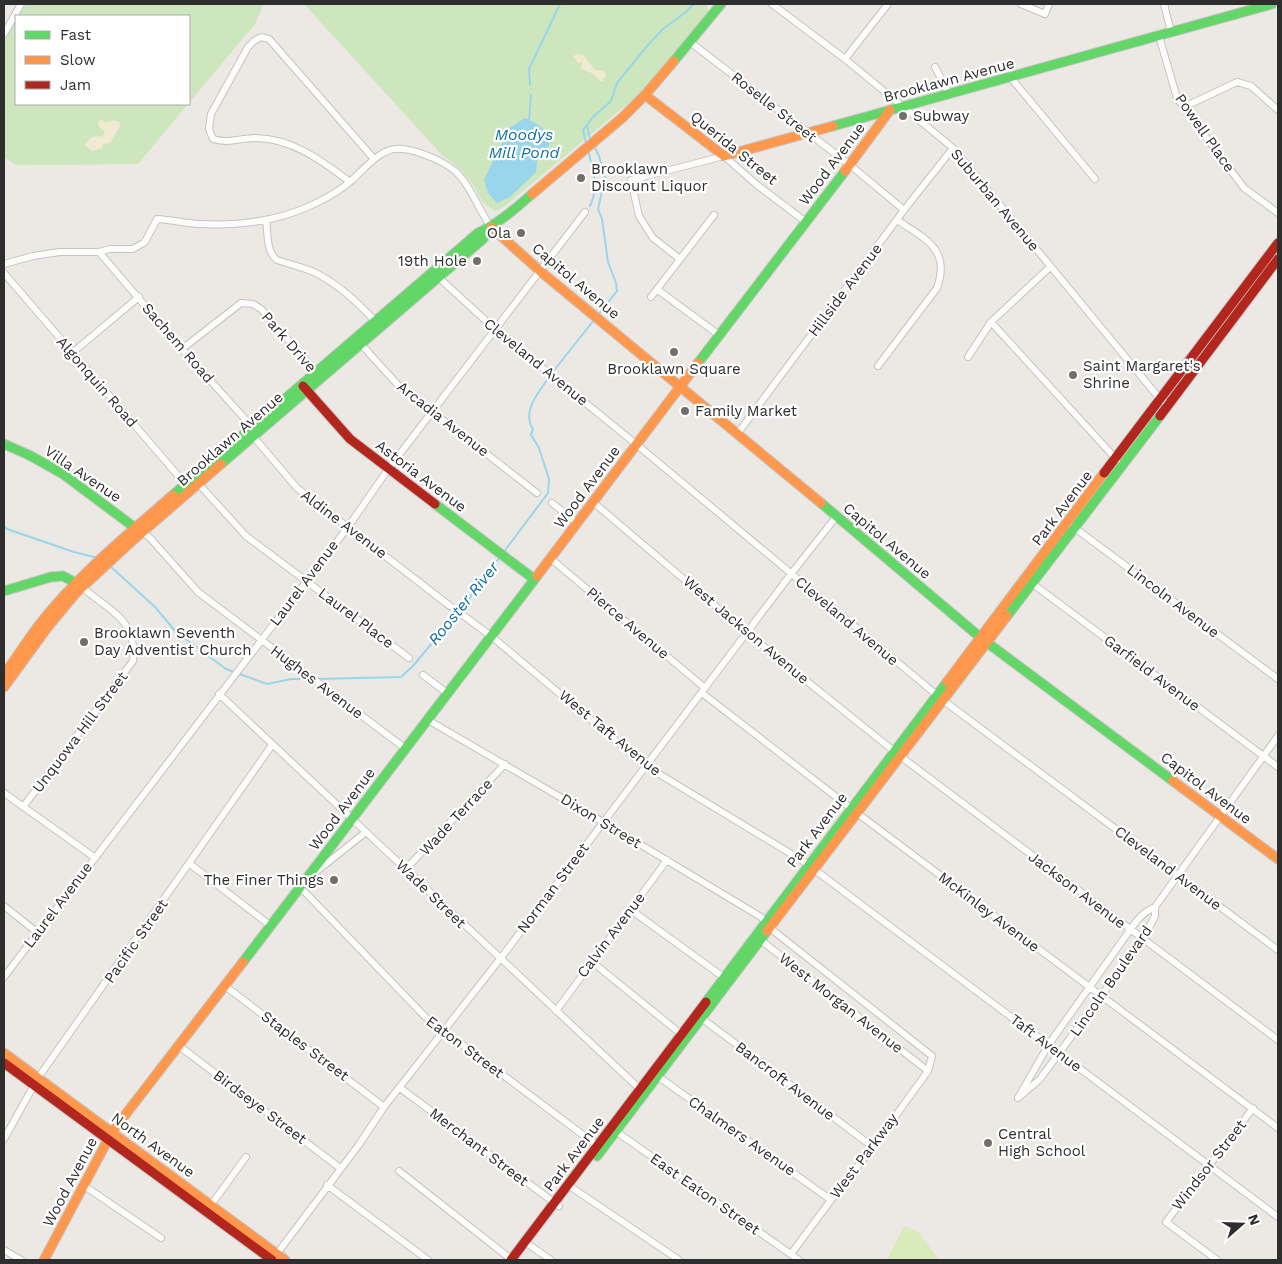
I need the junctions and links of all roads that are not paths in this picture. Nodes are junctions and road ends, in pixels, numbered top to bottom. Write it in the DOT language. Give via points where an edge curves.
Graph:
graph roads {
  1 [pos="21,4"];
  2 [pos="721,4"];
  3 [pos="772,4"];
  4 [pos="888,4"];
  5 [pos="1021,4"];
  6 [pos="1049,4"];
  7 [pos="1164,4"];
  8 [pos="1273,4"];
  9 [pos="1278,8"];
  10 [pos="5,30"];
  11 [pos="1171,32"];
  12 [pos="1159,36"];
  13 [pos="690,42"];
  14 [pos="845,59"];
  15 [pos="936,67"];
  16 [pos="1011,78"];
  17 [pos="949,94"];
  18 [pos="645,95"];
  19 [pos="902,106"];
  20 [pos="1184,107"];
  21 [pos="890,110"];
  22 [pos="1278,110"];
  23 [pos="807,132"];
  24 [pos="953,148"];
  25 [pos="724,156"];
  26 [pos="374,159"];
  27 [pos="850,165"];
  28 [pos="1095,179"];
  29 [pos="350,182"];
  30 [pos="904,210"];
  31 [pos="585,212"];
  32 [pos="1278,213"];
  33 [pos="714,215"];
  34 [pos="266,220"];
  35 [pos="897,220"];
  36 [pos="806,222"];
  37 [pos="491,227"];
  38 [pos="1278,243"];
  39 [pos="99,252"];
  40 [pos="680,259"];
  41 [pos="1278,259"];
  42 [pos="4,264"];
  43 [pos="1050,267"];
  44 [pos="540,271"];
  45 [pos="4,273"];
  46 [pos="435,275"];
  47 [pos="1256,281"];
  48 [pos="658,290"];
  49 [pos="139,297"];
  50 [pos="651,297"];
  51 [pos="1240,302"];
  52 [pos="991,322"];
  53 [pos="379,324"];
  54 [pos="496,330"];
  55 [pos="719,336"];
  56 [pos="358,341"];
  57 [pos="182,349"];
  58 [pos="72,353"];
  59 [pos="968,357"];
  60 [pos="878,366"];
  61 [pos="318,375"];
  62 [pos="680,387"];
  63 [pos="304,388"];
  64 [pos="1160,399"];
  65 [pos="1168,405"];
  66 [pos="433,412"];
  67 [pos="1150,420"];
  68 [pos="253,432"];
  69 [pos="738,433"];
  70 [pos="4,444"];
  71 [pos="636,444"];
  72 [pos="1115,458"];
  73 [pos="1123,465"];
  74 [pos="389,468"];
  75 [pos="196,481"];
  76 [pos="188,487"];
  77 [pos="537,493"];
  78 [pos="593,502"];
  79 [pos="552,503"];
  80 [pos="836,517"];
  81 [pos="577,523"];
  82 [pos="1071,526"];
  83 [pos="348,527"];
  84 [pos="139,530"];
  85 [pos="550,558"];
  86 [pos="791,574"];
  87 [pos="534,579"];
  88 [pos="305,580"];
  89 [pos="1030,581"];
  90 [pos="79,585"];
  91 [pos="4,592"];
  92 [pos="450,606"];
  93 [pos="464,616"];
  94 [pos="747,632"];
  95 [pos="491,636"];
  96 [pos="261,640"];
  97 [pos="985,640"];
  98 [pos="409,658"];
  99 [pos="4,675"];
  100 [pos="423,675"];
  101 [pos="1278,679"];
  102 [pos="4,687"];
  103 [pos="704,690"];
  104 [pos="447,693"];
  105 [pos="219,694"];
  106 [pos="940,698"];
  107 [pos="428,720"];
  108 [pos="1278,736"];
  109 [pos="272,745"];
  110 [pos="406,749"];
  111 [pos="897,754"];
  112 [pos="1264,757"];
  113 [pos="506,764"];
  114 [pos="646,766"];
  115 [pos="1278,767"];
  116 [pos="4,793"];
  117 [pos="23,808"];
  118 [pos="854,811"];
  119 [pos="1222,816"];
  120 [pos="352,818"];
  121 [pos="603,822"];
  122 [pos="366,832"];
  123 [pos="94,857"];
  124 [pos="1278,859"];
  125 [pos="667,860"];
  126 [pos="190,864"];
  127 [pos="812,867"];
  128 [pos="406,870"];
  129 [pos="1179,875"];
  130 [pos="303,883"];
  131 [pos="4,906"];
  132 [pos="1155,907"];
  133 [pos="631,910"];
  134 [pos="768,925"];
  135 [pos="271,926"];
  136 [pos="1130,930"];
  137 [pos="38,933"];
  138 [pos="758,938"];
  139 [pos="1143,940"];
  140 [pos="1278,950"];
  141 [pos="500,959"];
  142 [pos="591,961"];
  143 [pos="4,977"];
  144 [pos="727,979"];
  145 [pos="225,986"];
  146 [pos="1089,987"];
  147 [pos="1101,997"];
  148 [pos="556,1011"];
  149 [pos="699,1016"];
  150 [pos="443,1032"];
  151 [pos="681,1034"];
  152 [pos="1278,1040"];
  153 [pos="1048,1044"];
  154 [pos="179,1046"];
  155 [pos="4,1053"];
  156 [pos="1059,1053"];
  157 [pos="932,1056"];
  158 [pos="4,1063"];
  159 [pos="928,1071"];
  160 [pos="655,1074"];
  161 [pos="36,1082"];
  162 [pos="400,1088"];
  163 [pos="642,1092"];
  164 [pos="384,1107"];
  165 [pos="1253,1108"];
  166 [pos="1278,1128"];
  167 [pos="614,1129"];
  168 [pos="110,1136"];
  169 [pos="4,1139"];
  170 [pos="873,1147"];
  171 [pos="599,1148"];
  172 [pos="246,1157"];
  173 [pos="1210,1166"];
  174 [pos="340,1168"];
  175 [pos="399,1171"];
  176 [pos="83,1185"];
  177 [pos="327,1185"];
  178 [pos="570,1186"];
  179 [pos="831,1200"];
  180 [pos="557,1204"];
  181 [pos="211,1205"];
  182 [pos="1278,1216"];
  183 [pos="161,1238"];
  184 [pos="527,1244"];
  185 [pos="4,1250"];
  186 [pos="791,1254"];
  187 [pos="273,1259"];
  188 [pos="21,1260"];
  189 [pos="44,1260"];
  190 [pos="285,1260"];
  191 [pos="428,1260"];
  192 [pos="513,1260"];
  193 [pos="551,1260"];
  194 [pos="679,1260"];
  195 [pos="800,1260"];
  196 [pos="1217,1260"];
  1 -- 10 [label="street"];
  2 -- 13 [label="main road, Brooklawn Avenue"];
  3 -- 14 [label="street, Suburban Avenue"];
  4 -- 14 [label="street"];
  5 -- 6 [label="street" via="1045,14"];
  7 -- 11 [label="street"];
  8 -- 9 [label="street"];
  8 -- 11 [label="main road, Brooklawn Avenue"];
  11 -- 12 [label="main road, Brooklawn Avenue"];
  12 -- 16 [label="main road, Brooklawn Avenue"];
  12 -- 20 [label="street, Powell Place" via="1177,98"];
  13 -- 18 [label="main road, Brooklawn Avenue"];
  13 -- 23 [label="street, Roselle Street"];
  14 -- 19 [label="street, Suburban Avenue"];
  15 -- 17 [label="street"];
  16 -- 17 [label="main road, Brooklawn Avenue"];
  16 -- 28 [label="street"];
  17 -- 19 [label="main road, Brooklawn Avenue"];
  18 -- 25 [label="main road, Querida Street"];
  18 -- 37 [label="main road, Brooklawn Avenue" via="598,139"];
  19 -- 21 [label="main road, Brooklawn Avenue"];
  19 -- 24 [label="street, Suburban Avenue"];
  20 -- 22 [label="street" via="1236,82 1251,86"];
  20 -- 32 [label="street, Powell Place" via="1244,188"];
  21 -- 23 [label="main road, Brooklawn Avenue"];
  21 -- 27 [label="main road, Wood Avenue"];
  23 -- 25 [label="main road, Brooklawn Avenue"];
  23 -- 27 [label="street, Roselle Street"];
  24 -- 30 [label="street, Hillside Avenue"];
  24 -- 43 [label="street, Suburban Avenue"];
  25 -- 36 [label="street, Querida Street"];
  25 -- 40 [label="street, Brooklawn Avenue" via="631,180 639,216 653,238"];
  26 -- 29 [label="street"];
  26 -- 29 [label="street" via="269,39 261,37 254,41 211,114 209,129 213,139 223,142 255,138 280,141 320,160"];
  26 -- 37 [label="street" via="390,149 402,149 449,165 467,186"];
  27 -- 30 [label="street, Roselle Street"];
  27 -- 36 [label="main road, Wood Avenue"];
  29 -- 34 [label="street" via="313,205"];
  30 -- 35 [label="street, Hillside Avenue"];
  31 -- 44 [label="street, Laurel Avenue"];
  33 -- 40 [label="street"];
  34 -- 39 [label="street" via="199,224 157,218 144,242 133,249"];
  34 -- 53 [label="street" via="273,257 330,281"];
  35 -- 60 [label="street" via="934,248 941,260 941,275 937,288"];
  35 -- 69 [label="street, Hillside Avenue"];
  36 -- 55 [label="main road, Wood Avenue"];
  37 -- 44 [label="main road, Capitol Avenue"];
  37 -- 46 [label="main road, Brooklawn Avenue" via="478,233"];
  38 -- 47 [label="main road, Park Avenue"];
  39 -- 42 [label="street" via="60,252"];
  39 -- 49 [label="street, Sachem Road"];
  40 -- 48 [label="street"];
  41 -- 47 [label="main road, Park Avenue"];
  43 -- 52 [label="street"];
  43 -- 64 [label="street, Suburban Avenue"];
  44 -- 54 [label="street, Laurel Avenue"];
  44 -- 62 [label="main road, Capitol Avenue"];
  45 -- 58 [label="street, Algonquin Road"];
  46 -- 53 [label="main road, Brooklawn Avenue"];
  46 -- 54 [label="street, Cleveland Avenue"];
  47 -- 51 [label="main road, Park Avenue"];
  48 -- 50 [label="street"];
  48 -- 55 [label="street"];
  49 -- 57 [label="street, Sachem Road"];
  49 -- 58 [label="street"];
  51 -- 64 [label="main road, Park Avenue"];
  51 -- 65 [label="main road, Park Avenue"];
  52 -- 59 [label="street"];
  52 -- 72 [label="street"];
  53 -- 56 [label="main road, Brooklawn Avenue"];
  54 -- 66 [label="street, Laurel Avenue"];
  54 -- 71 [label="street, Cleveland Avenue"];
  55 -- 62 [label="main road, Wood Avenue"];
  56 -- 61 [label="main road, Brooklawn Avenue"];
  56 -- 66 [label="street, Arcadia Avenue" via="398,385"];
  57 -- 61 [label="street, Park Drive" via="241,303 247,302 261,309"];
  57 -- 68 [label="street, Sachem Road"];
  58 -- 76 [label="street, Algonquin Road"];
  61 -- 63 [label="main road, Brooklawn Avenue"];
  62 -- 69 [label="main road, Capitol Avenue"];
  62 -- 71 [label="main road, Wood Avenue"];
  63 -- 68 [label="main road, Brooklawn Avenue"];
  63 -- 74 [label="main road, Astoria Avenue" via="350,439"];
  64 -- 65 [label="street, Suburban Avenue"];
  64 -- 67 [label="main road, Park Avenue"];
  65 -- 67 [label="main road, Park Avenue"];
  66 -- 74 [label="street, Laurel Avenue"];
  66 -- 77 [label="street, Arcadia Avenue"];
  67 -- 72 [label="main road, Park Avenue"];
  67 -- 73 [label="main road, Park Avenue"];
  68 -- 75 [label="main road, Brooklawn Avenue"];
  68 -- 83 [label="street, Aldine Avenue" via="296,488"];
  69 -- 80 [label="main road, Capitol Avenue"];
  70 -- 84 [label="main road, Villa Avenue" via="30,454 62,474"];
  71 -- 78 [label="main road, Wood Avenue"];
  71 -- 86 [label="street, Cleveland Avenue"];
  72 -- 73 [label="street"];
  72 -- 82 [label="main road, Park Avenue"];
  73 -- 82 [label="main road, Park Avenue"];
  74 -- 83 [label="street, Laurel Avenue"];
  74 -- 87 [label="main road, Astoria Avenue"];
  75 -- 76 [label="main road, Brooklawn Avenue"];
  75 -- 88 [label="street, Laurel Place" via="246,536"];
  76 -- 84 [label="main road, Brooklawn Avenue"];
  78 -- 81 [label="main road, Wood Avenue"];
  78 -- 94 [label="street, West Jackson Avenue"];
  79 -- 81 [label="street"];
  80 -- 86 [label="street, Norman Street"];
  80 -- 97 [label="main road, Capitol Avenue"];
  81 -- 85 [label="main road, Wood Avenue"];
  82 -- 89 [label="main road, Park Avenue"];
  82 -- 101 [label="street, Lincoln Avenue"];
  83 -- 88 [label="street, Laurel Avenue"];
  83 -- 92 [label="street, Aldine Avenue"];
  84 -- 90 [label="main road, Brooklawn Avenue"];
  84 -- 96 [label="street, Hughes Avenue" via="198,592"];
  85 -- 87 [label="main road, Wood Avenue"];
  85 -- 103 [label="street, Pierce Avenue"];
  86 -- 94 [label="street, Norman Street"];
  86 -- 106 [label="street, Cleveland Avenue"];
  87 -- 95 [label="main road, Wood Avenue"];
  88 -- 96 [label="street, Laurel Avenue"];
  88 -- 98 [label="street, Laurel Place"];
  89 -- 97 [label="main road, Park Avenue"];
  89 -- 112 [label="street, Garfield Avenue"];
  90 -- 91 [label="main road" via="63,576 51,577"];
  90 -- 99 [label="main road, Brooklawn Avenue" via="39,625"];
  90 -- 102 [label="main road, Brooklawn Avenue"];
  90 -- 117 [label="street, Unquowa Hill Street" via="123,620 134,643 133,661"];
  93 -- 95 [label="street, West Taft Avenue"];
  94 -- 103 [label="street, Norman Street"];
  94 -- 111 [label="street, West Jackson Avenue"];
  95 -- 104 [label="main road, Wood Avenue"];
  95 -- 114 [label="street, West Taft Avenue"];
  96 -- 105 [label="street, Laurel Avenue"];
  96 -- 110 [label="street, Hughes Avenue"];
  97 -- 106 [label="main road, Park Avenue"];
  97 -- 119 [label="main road, Capitol Avenue"];
  100 -- 104 [label="street"];
  103 -- 114 [label="street, Norman Street"];
  103 -- 118 [label="street, McKinley Avenue"];
  104 -- 107 [label="main road, Wood Avenue"];
  105 -- 109 [label="street, Wade Street"];
  105 -- 123 [label="street, Laurel Avenue"];
  106 -- 111 [label="main road, Park Avenue"];
  106 -- 129 [label="street, Cleveland Avenue"];
  107 -- 110 [label="main road, Wood Avenue"];
  107 -- 113 [label="street, Dixon Street"];
  108 -- 112 [label="street, Lincoln Boulevard"];
  109 -- 120 [label="street, Wade Street"];
  109 -- 126 [label="street, Pacific Street"];
  110 -- 120 [label="main road, Wood Avenue"];
  111 -- 118 [label="main road, Park Avenue"];
  111 -- 136 [label="street, Jackson Avenue"];
  112 -- 115 [label="street, Garfield Avenue"];
  112 -- 119 [label="street, Lincoln Boulevard"];
  113 -- 121 [label="street, Dixon Street"];
  113 -- 128 [label="street, Wade Terrace"];
  114 -- 121 [label="street, Norman Street"];
  114 -- 127 [label="street, West Taft Avenue"];
  116 -- 117 [label="street"];
  117 -- 123 [label="street"];
  118 -- 127 [label="main road, Park Avenue"];
  118 -- 146 [label="street, McKinley Avenue"];
  119 -- 124 [label="main road, Capitol Avenue"];
  119 -- 129 [label="street, Lincoln Boulevard"];
  120 -- 122 [label="street, Wade Street"];
  120 -- 130 [label="main road, Wood Avenue"];
  121 -- 125 [label="street, Dixon Street"];
  121 -- 141 [label="street, Norman Street"];
  122 -- 128 [label="street, Wade Street"];
  122 -- 130 [label="street, Wood Avenue"];
  123 -- 137 [label="street, Laurel Avenue"];
  125 -- 133 [label="street, Calvin Avenue"];
  125 -- 134 [label="street, Dixon Street"];
  126 -- 135 [label="street"];
  126 -- 161 [label="street, Pacific Street"];
  127 -- 134 [label="main road, Park Avenue"];
  127 -- 153 [label="street, Taft Avenue"];
  128 -- 141 [label="street, Wade Street"];
  129 -- 132 [label="street, Lincoln Boulevard"];
  129 -- 140 [label="street, Cleveland Avenue"];
  130 -- 135 [label="main road, Wood Avenue"];
  130 -- 150 [label="street, Eaton Street"];
  131 -- 137 [label="street"];
  132 -- 136 [label="street, Lincoln Boulevard" via="1140,916"];
  132 -- 139 [label="street, Lincoln Boulevard" via="1155,916"];
  133 -- 142 [label="street, Calvin Avenue"];
  133 -- 144 [label="street"];
  134 -- 138 [label="main road, Park Avenue"];
  134 -- 157 [label="street, West Morgan Avenue"];
  135 -- 145 [label="main road, Wood Avenue"];
  136 -- 139 [label="street, Jackson Avenue"];
  136 -- 146 [label="street, Lincoln Boulevard"];
  137 -- 143 [label="street, Laurel Avenue"];
  138 -- 144 [label="main road, Park Avenue"];
  138 -- 159 [label="street, West Morgan Avenue"];
  139 -- 147 [label="street, Lincoln Boulevard"];
  139 -- 152 [label="street, Jackson Avenue"];
  141 -- 148 [label="street, Wade Street"];
  141 -- 150 [label="street, Norman Street"];
  142 -- 148 [label="street, Calvin Avenue"];
  142 -- 151 [label="street"];
  144 -- 149 [label="main road, Park Avenue"];
  145 -- 154 [label="main road, Wood Avenue"];
  145 -- 164 [label="street, Staples Street"];
  146 -- 147 [label="street, McKinley Avenue"];
  146 -- 153 [label="street, Lincoln Boulevard"];
  147 -- 156 [label="street, Lincoln Boulevard"];
  147 -- 165 [label="street, McKinley Avenue"];
  148 -- 163 [label="street, Wade Street"];
  149 -- 151 [label="main road, Park Avenue"];
  149 -- 160 [label="main road, Park Avenue"];
  149 -- 170 [label="street, Bancroft Avenue"];
  150 -- 162 [label="street, Norman Street"];
  150 -- 171 [label="street, Eaton Street"];
  151 -- 160 [label="main road, Park Avenue"];
  153 -- 156 [label="street, Taft Avenue"];
  153 -- 156 [label="street, Lincoln Boulevard" via="1018,1098 1040,1079"];
  154 -- 168 [label="main road, Wood Avenue"];
  154 -- 174 [label="street, Birdseye Street"];
  155 -- 161 [label="main road, North Avenue"];
  156 -- 173 [label="street, Taft Avenue"];
  157 -- 159 [label="street, West Parkway"];
  158 -- 161 [label="main road, North Avenue"];
  159 -- 170 [label="street, West Parkway"];
  160 -- 163 [label="main road, Park Avenue"];
  160 -- 179 [label="street, Chalmers Avenue"];
  161 -- 168 [label="main road, North Avenue"];
  161 -- 169 [label="street, Pacific Street"];
  162 -- 164 [label="street, Norman Street"];
  162 -- 180 [label="street, Merchant Street"];
  163 -- 167 [label="main road, Park Avenue"];
  164 -- 174 [label="street, Norman Street"];
  165 -- 166 [label="street, McKinley Avenue"];
  165 -- 173 [label="street, Windsor Street"];
  167 -- 171 [label="main road, Park Avenue"];
  167 -- 186 [label="street, East Eaton Street"];
  168 -- 176 [label="main road, Wood Avenue"];
  168 -- 181 [label="main road, North Avenue"];
  168 -- 187 [label="main road, North Avenue"];
  170 -- 179 [label="street, West Parkway"];
  171 -- 178 [label="main road, Park Avenue"];
  172 -- 181 [label="street"];
  173 -- 182 [label="street, Taft Avenue"];
  173 -- 196 [label="street, Windsor Street" via="1166,1222"];
  174 -- 177 [label="street, Norman Street"];
  175 -- 192 [label="street"];
  176 -- 183 [label="street"];
  176 -- 189 [label="main road, Wood Avenue"];
  177 -- 187 [label="street, Norman Street"];
  177 -- 191 [label="street"];
  178 -- 180 [label="main road, Park Avenue"];
  178 -- 194 [label="street"];
  179 -- 186 [label="street, West Parkway"];
  180 -- 184 [label="main road, Park Avenue"];
  181 -- 187 [label="main road, North Avenue"];
  184 -- 192 [label="main road, Park Avenue"];
  184 -- 193 [label="street"];
  185 -- 188 [label="street"];
  186 -- 195 [label="street, East Eaton Street"];
  187 -- 190 [label="main road, North Avenue"];
}
